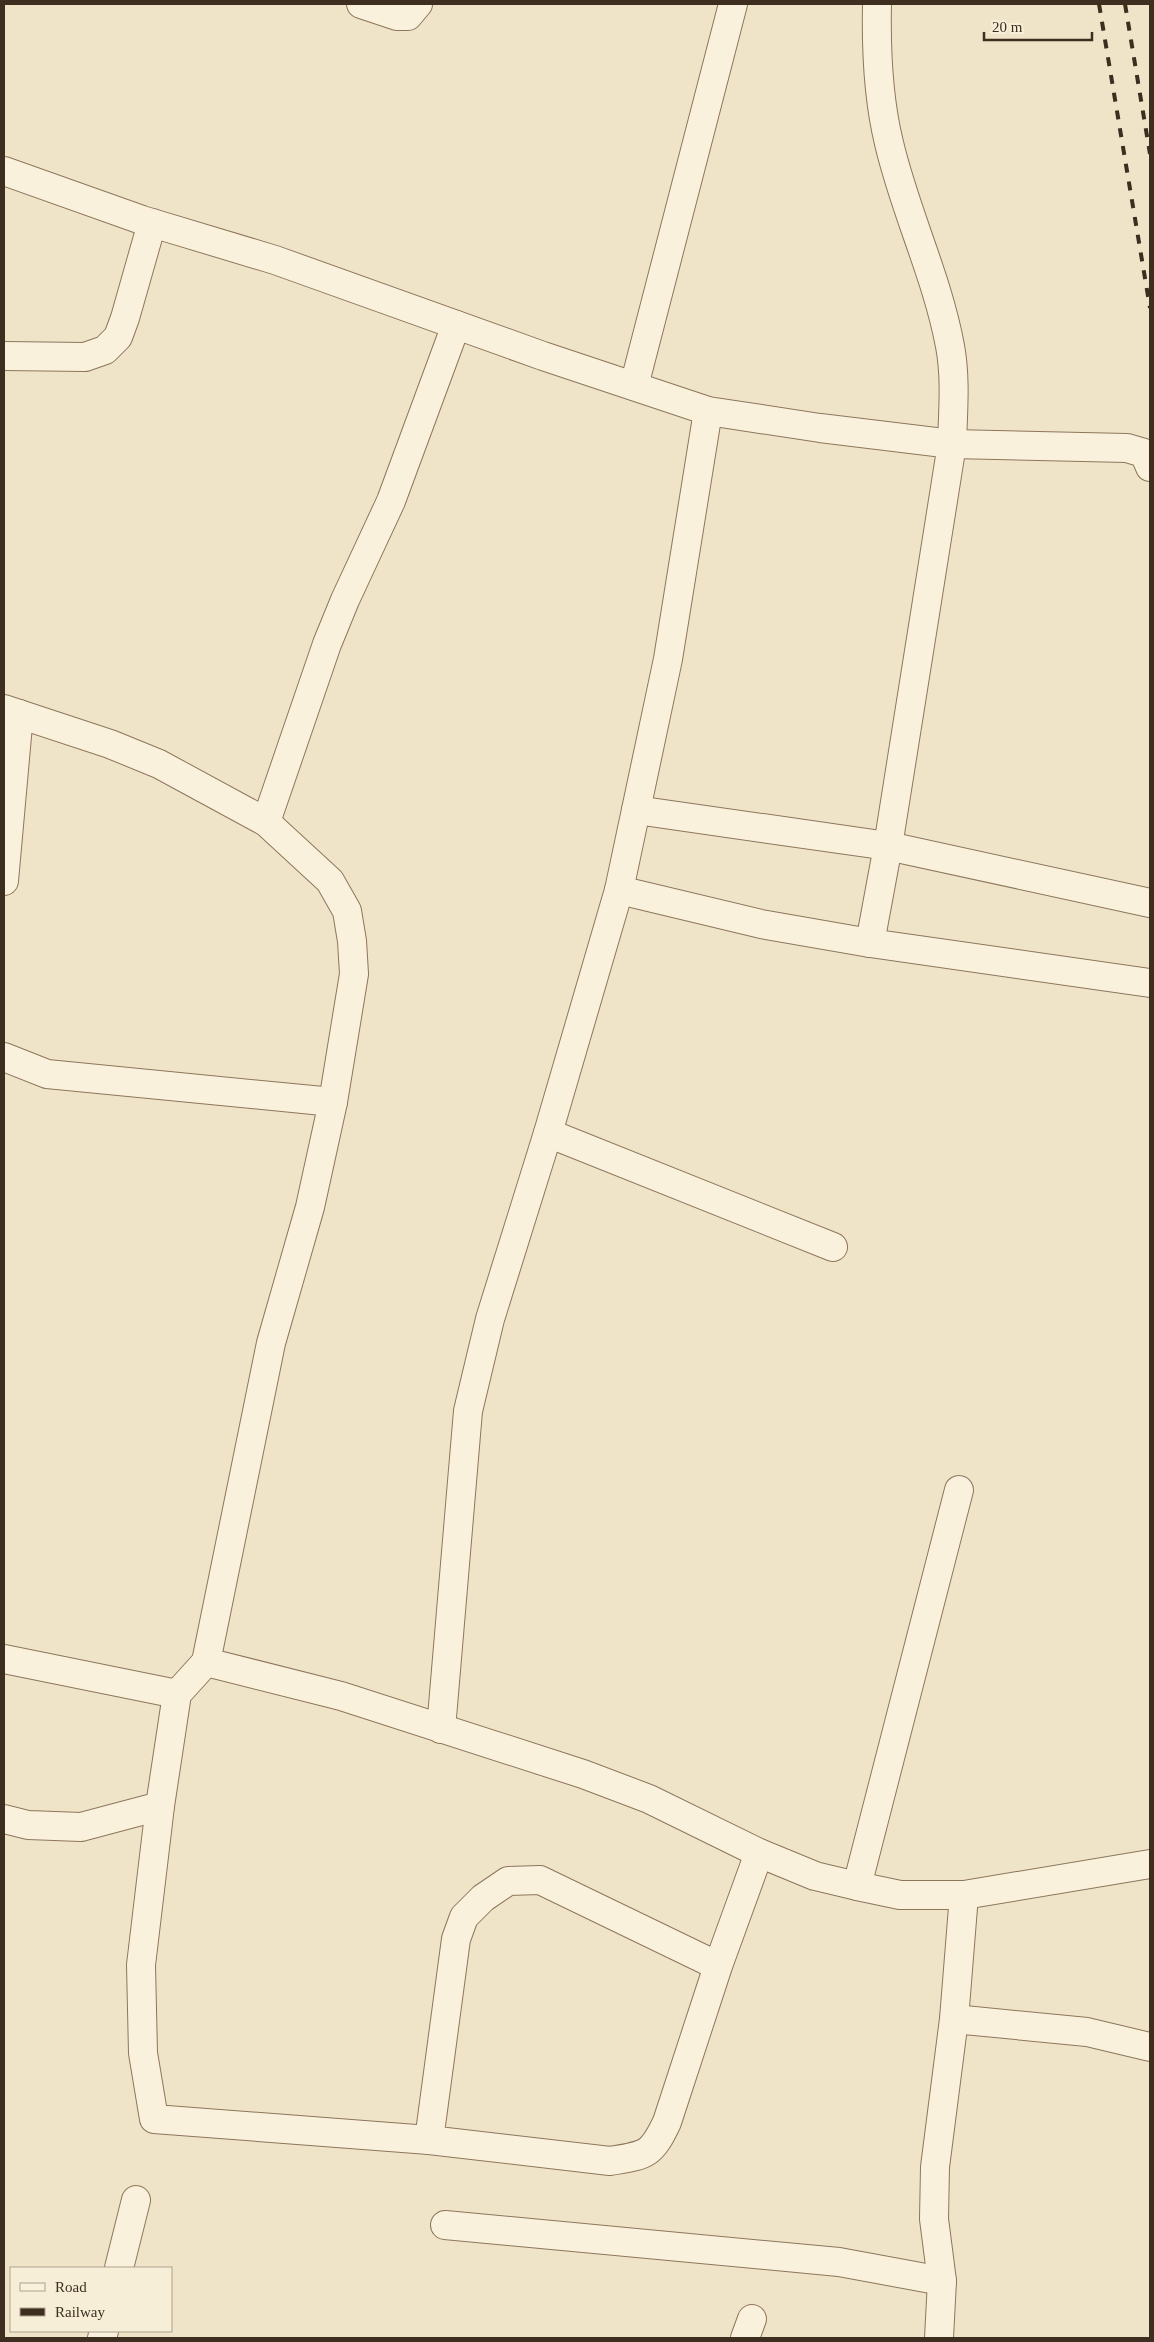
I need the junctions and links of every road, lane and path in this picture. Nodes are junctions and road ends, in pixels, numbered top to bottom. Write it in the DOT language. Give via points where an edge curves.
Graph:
graph roads {
  1 [pos="361,4"];
  2 [pos="418,4"];
  3 [pos="733,4"];
  4 [pos="876,4"];
  5 [pos="4,171"];
  6 [pos="152,223"];
  7 [pos="456,325"];
  8 [pos="4,356"];
  9 [pos="634,386"];
  10 [pos="708,411"];
  11 [pos="952,444"];
  12 [pos="1150,467"];
  13 [pos="11,712"];
  14 [pos="636,810"];
  15 [pos="266,822"];
  16 [pos="888,846"];
  17 [pos="4,881"];
  18 [pos="619,890"];
  19 [pos="1150,903"];
  20 [pos="870,943"];
  21 [pos="1150,983"];
  22 [pos="4,1057"];
  23 [pos="334,1102"];
  24 [pos="548,1133"];
  25 [pos="833,1247"];
  26 [pos="959,1490"];
  27 [pos="4,1659"];
  28 [pos="206,1662"];
  29 [pos="177,1694"];
  30 [pos="442,1729"];
  31 [pos="160,1806"];
  32 [pos="4,1819"];
  33 [pos="759,1853"];
  34 [pos="1150,1864"];
  35 [pos="857,1886"];
  36 [pos="964,1895"];
  37 [pos="718,1966"];
  38 [pos="954,2019"];
  39 [pos="1150,2047"];
  40 [pos="429,2140"];
  41 [pos="136,2200"];
  42 [pos="445,2225"];
  43 [pos="119,2267"];
  44 [pos="942,2281"];
  45 [pos="939,2338"];
  1 -- 2 [label="street" via="397,16 408,16"];
  3 -- 9 [label="street"];
  4 -- 11 [label="street" via="880,86 888,143 940,303 950,347 954,378"];
  5 -- 6 [label="street"];
  6 -- 7 [label="street" via="275,260"];
  6 -- 8 [label="street" via="118,337 105,350 85,357"];
  7 -- 9 [label="street"];
  7 -- 15 [label="street" via="390,501 327,644"];
  9 -- 10 [label="street"];
  10 -- 11 [label="street"];
  10 -- 14 [label="street" via="668,659"];
  11 -- 12 [label="street" via="1126,448 1144,453"];
  11 -- 16 [label="street"];
  13 -- 15 [label="street" via="110,744 159,764"];
  13 -- 17 [label="street"];
  14 -- 16 [label="street"];
  14 -- 18 [label="street"];
  15 -- 23 [label="street" via="330,881 347,911 354,974"];
  16 -- 19 [label="street"];
  16 -- 20 [label="street"];
  18 -- 20 [label="street" via="761,924"];
  18 -- 24 [label="street"];
  20 -- 21 [label="street"];
  22 -- 23 [label="street" via="47,1074"];
  23 -- 28 [label="street" via="310,1207 271,1343"];
  24 -- 25 [label="street"];
  24 -- 30 [label="street" via="490,1319 468,1411"];
  26 -- 35 [label="street"];
  27 -- 29 [label="street"];
  28 -- 29 [label="street"];
  28 -- 30 [label="street" via="341,1696"];
  29 -- 31 [label="street"];
  30 -- 33 [label="street" via="649,1798"];
  31 -- 32 [label="street" via="81,1827 28,1825"];
  31 -- 40 [label="street" via="141,1965 143,2053 154,2119"];
  33 -- 35 [label="street" via="815,1876"];
  33 -- 37 [label="street"];
  34 -- 36 [label="street"];
  35 -- 36 [label="street" via="900,1895"];
  36 -- 38 [label="street"];
  37 -- 40 [label="street" via="667,2122 657,2145 640,2156 610,2161"];
  37 -- 40 [label="street" via="540,1880 508,1881 483,1898 464,1917 456,1939"];
  38 -- 39 [label="street" via="1087,2032"];
  38 -- 44 [label="street" via="934,2197"];
  41 -- 43 [label="street"];
  42 -- 44 [label="street" via="838,2262"];
  44 -- 45 [label="street"];
}
